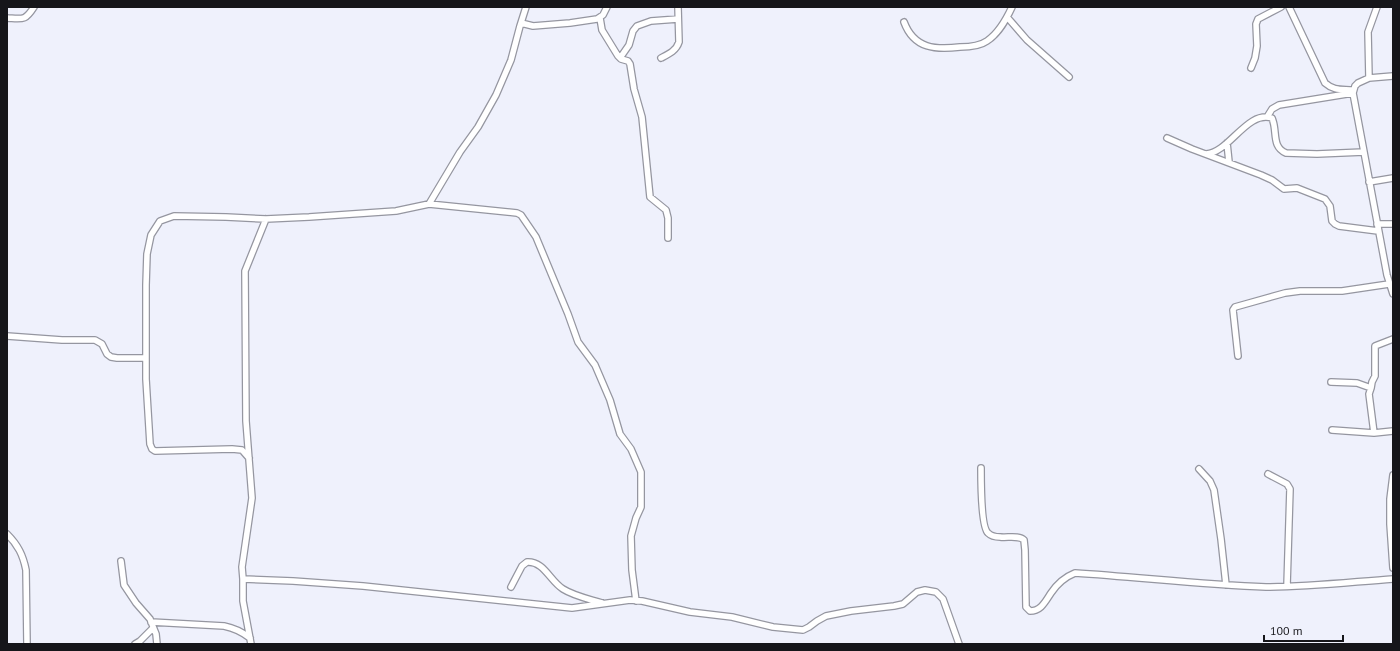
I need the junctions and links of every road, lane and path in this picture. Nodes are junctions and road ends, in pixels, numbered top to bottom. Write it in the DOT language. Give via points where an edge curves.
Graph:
graph roads {
  1 [pos="34,7"];
  2 [pos="526,7"];
  3 [pos="607,7"];
  4 [pos="678,7"];
  5 [pos="1012,7"];
  6 [pos="1281,7"];
  7 [pos="1289,7"];
  8 [pos="1377,7"];
  9 [pos="1007,17"];
  10 [pos="7,18"];
  11 [pos="600,18"];
  12 [pos="678,19"];
  13 [pos="904,22"];
  14 [pos="521,23"];
  15 [pos="620,58"];
  16 [pos="661,58"];
  17 [pos="1252,68"];
  18 [pos="1393,76"];
  19 [pos="1069,77"];
  20 [pos="1369,78"];
  21 [pos="1353,92"];
  22 [pos="1267,117"];
  23 [pos="1167,138"];
  24 [pos="1227,143"];
  25 [pos="1364,152"];
  26 [pos="1206,154"];
  27 [pos="1229,162"];
  28 [pos="1393,178"];
  29 [pos="1369,182"];
  30 [pos="429,204"];
  31 [pos="266,219"];
  32 [pos="1377,224"];
  33 [pos="1393,224"];
  34 [pos="1378,231"];
  35 [pos="668,238"];
  36 [pos="1389,284"];
  37 [pos="1393,294"];
  38 [pos="7,336"];
  39 [pos="1393,339"];
  40 [pos="1238,356"];
  41 [pos="146,358"];
  42 [pos="1331,382"];
  43 [pos="1371,388"];
  44 [pos="1332,430"];
  45 [pos="1393,431"];
  46 [pos="1374,433"];
  47 [pos="249,458"];
  48 [pos="981,468"];
  49 [pos="1199,469"];
  50 [pos="1268,474"];
  51 [pos="1393,474"];
  52 [pos="7,534"];
  53 [pos="121,561"];
  54 [pos="1393,568"];
  55 [pos="242,579"];
  56 [pos="1393,579"];
  57 [pos="1226,585"];
  58 [pos="1287,586"];
  59 [pos="511,587"];
  60 [pos="636,601"];
  61 [pos="604,604"];
  62 [pos="152,622"];
  63 [pos="153,628"];
  64 [pos="250,641"];
  65 [pos="26,644"];
  66 [pos="135,644"];
  67 [pos="158,644"];
  68 [pos="959,644"];
  1 -- 10 [label="street" via="28,17"];
  2 -- 14 [label="street"];
  3 -- 11 [label="street"];
  4 -- 12 [label="street"];
  5 -- 9 [label="street"];
  6 -- 17 [label="street" via="1258,19 1257,46"];
  7 -- 21 [label="street" via="1325,83 1330,88"];
  8 -- 20 [label="street" via="1368,32"];
  9 -- 13 [label="street" via="999,31 985,43 948,48 924,45 911,36"];
  9 -- 19 [label="street" via="1027,40"];
  11 -- 14 [label="street" via="533,26"];
  11 -- 15 [label="street" via="602,30"];
  12 -- 15 [label="street" via="651,21 636,26 629,45"];
  12 -- 16 [label="street" via="677,48"];
  14 -- 30 [label="street" via="511,60 496,95"];
  15 -- 35 [label="street" via="630,64 642,117 650,197 666,210"];
  18 -- 20 [label="street"];
  20 -- 21 [label="street" via="1358,83"];
  21 -- 22 [label="street" via="1279,106 1272,109"];
  21 -- 25 [label="street"];
  22 -- 24 [label="street" via="1254,121"];
  22 -- 25 [label="street" via="1272,118 1277,145 1286,153"];
  23 -- 26 [label="street"];
  24 -- 26 [label="street" via="1218,151"];
  24 -- 27 [label="street"];
  25 -- 29 [label="street"];
  26 -- 27 [label="street"];
  27 -- 34 [label="street" via="1272,180 1284,188 1297,188 1325,199 1330,206 1332,221 1339,226"];
  28 -- 29 [label="street"];
  29 -- 32 [label="street"];
  30 -- 31 [label="street" via="396,211"];
  30 -- 60 [label="street" via="517,213 536,237 578,342 594,365 610,400 620,434 641,472 641,507 632,536 632,570"];
  31 -- 41 [label="street" via="174,216 157,224 151,235 147,254"];
  31 -- 47 [label="street" via="245,271 246,421"];
  32 -- 33 [label="street"];
  32 -- 34 [label="street"];
  34 -- 36 [label="street"];
  36 -- 37 [label="street"];
  36 -- 40 [label="street" via="1351,290 1285,293 1235,307 1233,310"];
  38 -- 41 [label="street" via="95,340 102,344 111,357"];
  39 -- 43 [label="street" via="1375,346"];
  41 -- 47 [label="street" via="152,449 232,449 242,450"];
  42 -- 43 [label="street"];
  43 -- 46 [label="street" via="1369,394"];
  44 -- 46 [label="street"];
  45 -- 46 [label="street"];
  47 -- 55 [label="street" via="252,498"];
  48 -- 57 [label="street" via="986,531 989,535 1019,537 1024,540 1026,607 1030,612 1039,609 1062,580 1075,573"];
  49 -- 57 [label="street" via="1214,490"];
  50 -- 58 [label="street" via="1290,489"];
  51 -- 54 [label="street" via="1390,524"];
  52 -- 65 [label="street" via="20,549 25,565"];
  53 -- 62 [label="street" via="124,585"];
  55 -- 61 [label="street" via="355,586 572,608"];
  55 -- 64 [label="street"];
  56 -- 58 [label="street"];
  57 -- 58 [label="street"];
  59 -- 61 [label="street" via="522,566 527,562 535,562 563,589"];
  60 -- 61 [label="street"];
  60 -- 68 [label="street" via="732,617 773,627 803,630 826,616 903,604 917,592 925,590 936,592 943,599"];
  62 -- 63 [label="street"];
  62 -- 64 [label="street" via="229,627 243,633"];
  63 -- 66 [label="street"];
  63 -- 67 [label="street"];
}
